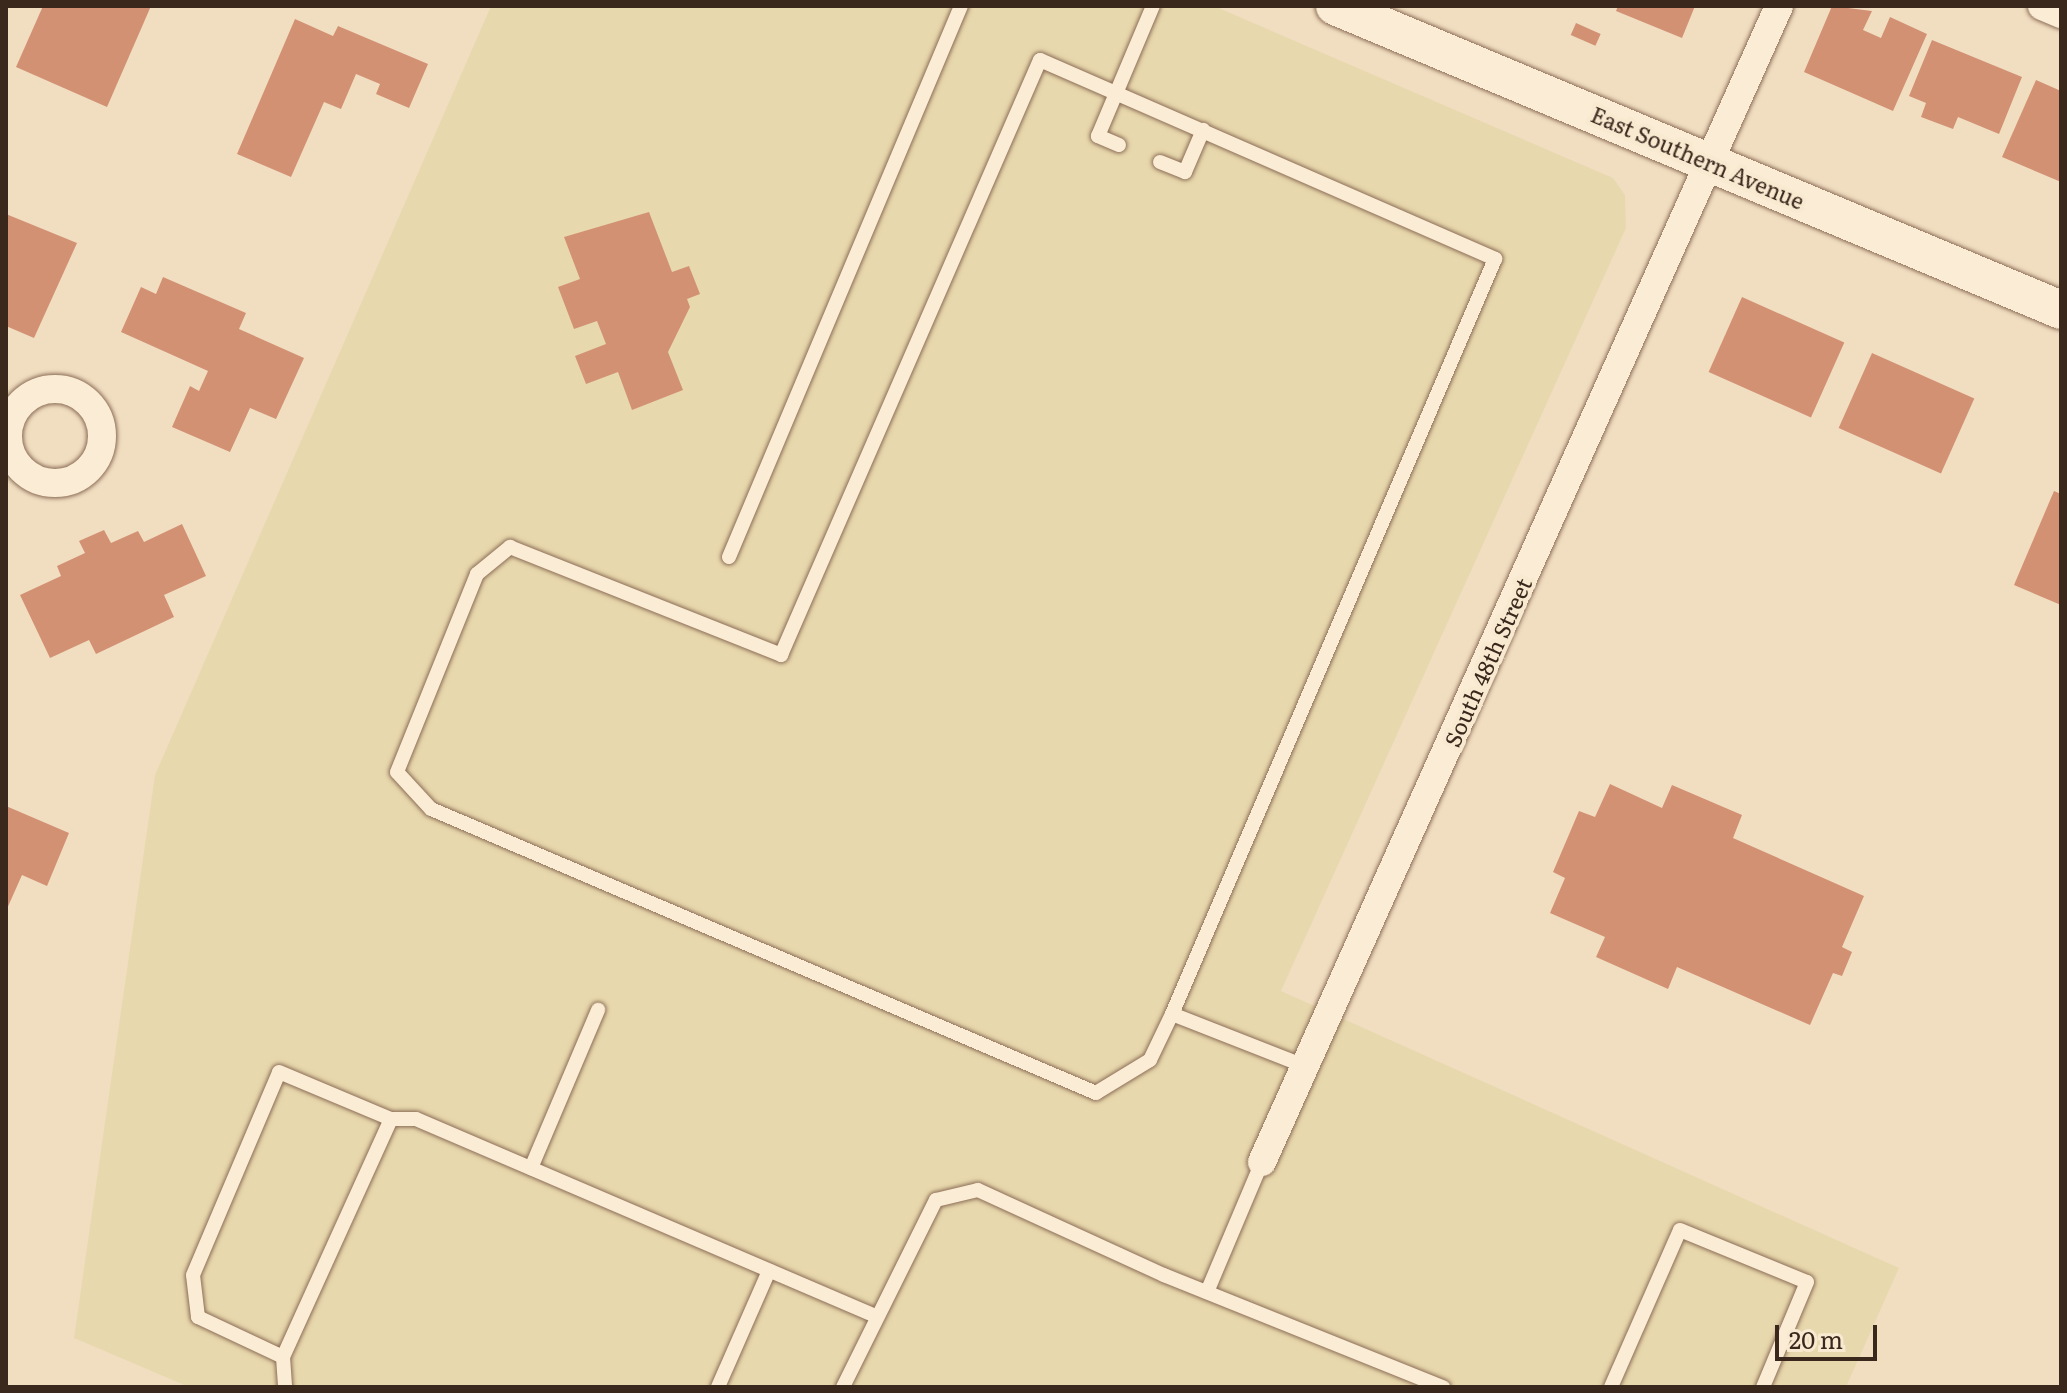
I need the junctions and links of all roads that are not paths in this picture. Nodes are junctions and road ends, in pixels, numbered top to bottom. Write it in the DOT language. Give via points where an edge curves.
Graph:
graph roads {
  1 [pos="961,6"];
  2 [pos="1153,6"];
  3 [pos="1335,6"];
  4 [pos="1779,6"];
  5 [pos="2042,6"];
  6 [pos="2061,14"];
  7 [pos="1116,92"];
  8 [pos="1203,130"];
  9 [pos="1119,145"];
  10 [pos="1160,162"];
  11 [pos="1710,162"];
  12 [pos="2061,310"];
  13 [pos="729,557"];
  14 [pos="598,1010"];
  15 [pos="1172,1014"];
  16 [pos="1305,1066"];
  17 [pos="391,1119"];
  18 [pos="1262,1162"];
  19 [pos="531,1168"];
  20 [pos="769,1271"];
  21 [pos="1207,1292"];
  22 [pos="875,1316"];
  23 [pos="283,1357"];
  24 [pos="285,1387"];
  25 [pos="718,1387"];
  26 [pos="843,1387"];
  27 [pos="1443,1387"];
  28 [pos="1611,1387"];
  29 [pos="1763,1387"];
  1 -- 13 [label="lane"];
  2 -- 7 [label="lane"];
  3 -- 11 [label="main road, East Southern Avenue"];
  4 -- 11 [label="street, South 48th Street"];
  5 -- 6 [label="street"];
  7 -- 8 [label="lane"];
  7 -- 9 [label="lane" via="1098,136"];
  7 -- 15 [label="lane" via="1040,60 781,655 510,547 477,574 397,772 431,809 1096,1093 1150,1060"];
  8 -- 10 [label="lane" via="1185,172"];
  8 -- 15 [label="lane" via="1495,259"];
  11 -- 12 [label="main road, East Southern Avenue"];
  11 -- 16 [label="street, South 48th Street"];
  14 -- 19 [label="lane"];
  15 -- 16 [label="lane"];
  16 -- 18 [label="street, South 48th Street"];
  17 -- 19 [label="lane" via="416,1119"];
  17 -- 23 [label="lane"];
  17 -- 23 [label="lane" via="279,1072 193,1275 198,1317"];
  18 -- 21 [label="lane"];
  19 -- 20 [label="lane"];
  20 -- 22 [label="lane"];
  20 -- 25 [label="lane"];
  21 -- 22 [label="lane" via="978,1190 936,1200"];
  21 -- 27 [label="lane"];
  22 -- 26 [label="lane"];
  23 -- 24 [label="lane"];
  28 -- 29 [label="lane" via="1680,1230 1807,1282"];
}
